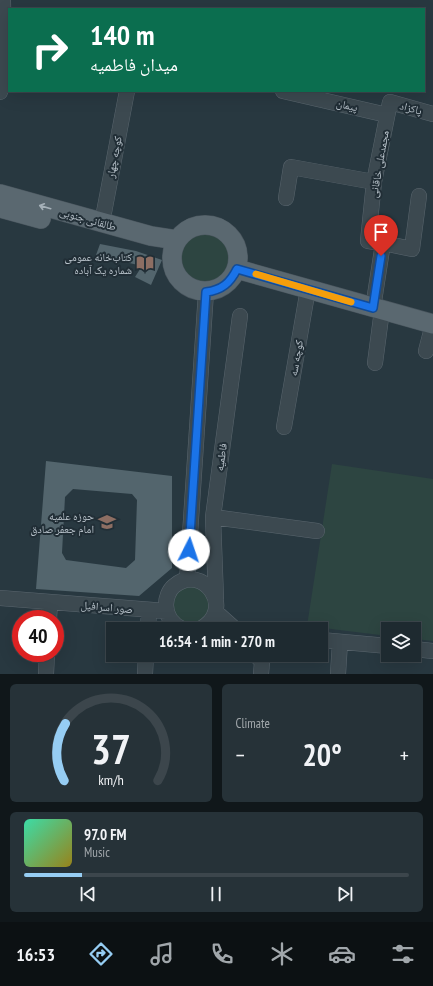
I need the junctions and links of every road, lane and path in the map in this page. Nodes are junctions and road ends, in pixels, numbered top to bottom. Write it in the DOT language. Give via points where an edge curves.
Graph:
graph roads {
  1 [pos="3,0"];
  2 [pos="7,34"];
  3 [pos="0,92"];
  4 [pos="127,92"];
  5 [pos="289,92"];
  6 [pos="388,108"];
  7 [pos="433,114"];
  8 [pos="374,182"];
  9 [pos="0,194"];
  10 [pos="419,196"];
  11 [pos="286,198"];
  12 [pos="0,208"];
  13 [pos="102,223"];
  14 [pos="383,243"];
  15 [pos="175,248"];
  16 [pos="237,269"];
  17 [pos="308,289"];
  18 [pos="206,292"];
  19 [pos="378,309"];
  20 [pos="240,316"];
  21 [pos="433,324"];
  22 [pos="426,351"];
  23 [pos="374,363"];
  24 [pos="284,428"];
  25 [pos="213,517"];
  26 [pos="317,530"];
  27 [pos="187,580"];
  28 [pos="0,598"];
  29 [pos="50,602"];
  30 [pos="216,605"];
  31 [pos="50,610"];
  32 [pos="149,610"];
  33 [pos="166,611"];
  34 [pos="148,622"];
  35 [pos="174,622"];
  36 [pos="209,622"];
  37 [pos="229,622"];
  38 [pos="328,641"];
  39 [pos="340,642"];
  40 [pos="381,645"];
  41 [pos="421,650"];
  42 [pos="433,651"];
  43 [pos="47,662"];
  44 [pos="146,662"];
  45 [pos="262,662"];
  46 [pos="46,674"];
  47 [pos="145,674"];
  48 [pos="261,674"];
  49 [pos="338,674"];
  1 -- 2 [label="street"];
  2 -- 3 [label="street"];
  4 -- 13 [label="street, کوچه چهار"];
  5 -- 6 [label="street, پیمان"];
  6 -- 7 [label="street, پاکزاد"];
  6 -- 8 [label="street, مجمدعلی خاقانی"];
  8 -- 11 [label="street" via="292,167"];
  8 -- 14 [label="street, مجمدعلی خاقانی" via="368,241"];
  13 -- 9 [label="main road, طالقانی جنوبی, one-way"];
  10 -- 14 [label="street" via="412,249"];
  12 -- 15 [label="main road, طالقانی جنوبی"];
  13 -- 15 [label="main road, طالقانی جنوبی" via="151,236"];
  14 -- 19 [label="street"];
  15 -- 16 [label="main road" via="185,232 199,226 215,226 232,238 239,258"];
  15 -- 18 [label="main road" via="173,267 177,277 185,285"];
  16 -- 17 [label="main road"];
  16 -- 18 [label="main road" via="225,286"];
  17 -- 19 [label="main road"];
  17 -- 24 [label="street, کوچه سه"];
  18 -- 27 [label="street"];
  19 -- 21 [label="main road"];
  19 -- 23 [label="street"];
  20 -- 25 [label="street, فاطمیه"];
  21 -- 22 [label="street"];
  25 -- 26 [label="street"];
  25 -- 30 [label="street, فاطمیه"];
  27 -- 30 [label="street" via="195,580 208,586"];
  27 -- 33 [label="street" via="172,588 168,595"];
  28 -- 29 [label="street, صور اسرافیل"];
  29 -- 31 [label="street"];
  29 -- 32 [label="street, صور اسرافیل"];
  30 -- 36 [label="street"];
  30 -- 37 [label="street"];
  32 -- 33 [label="street, صور اسرافیل"];
  32 -- 34 [label="street"];
  33 -- 35 [label="street"];
  38 -- 39 [label="street"];
  39 -- 40 [label="street"];
  39 -- 49 [label="street"];
  41 -- 42 [label="street"];
  43 -- 46 [label="street"];
  44 -- 47 [label="street"];
  45 -- 48 [label="street"];
}
